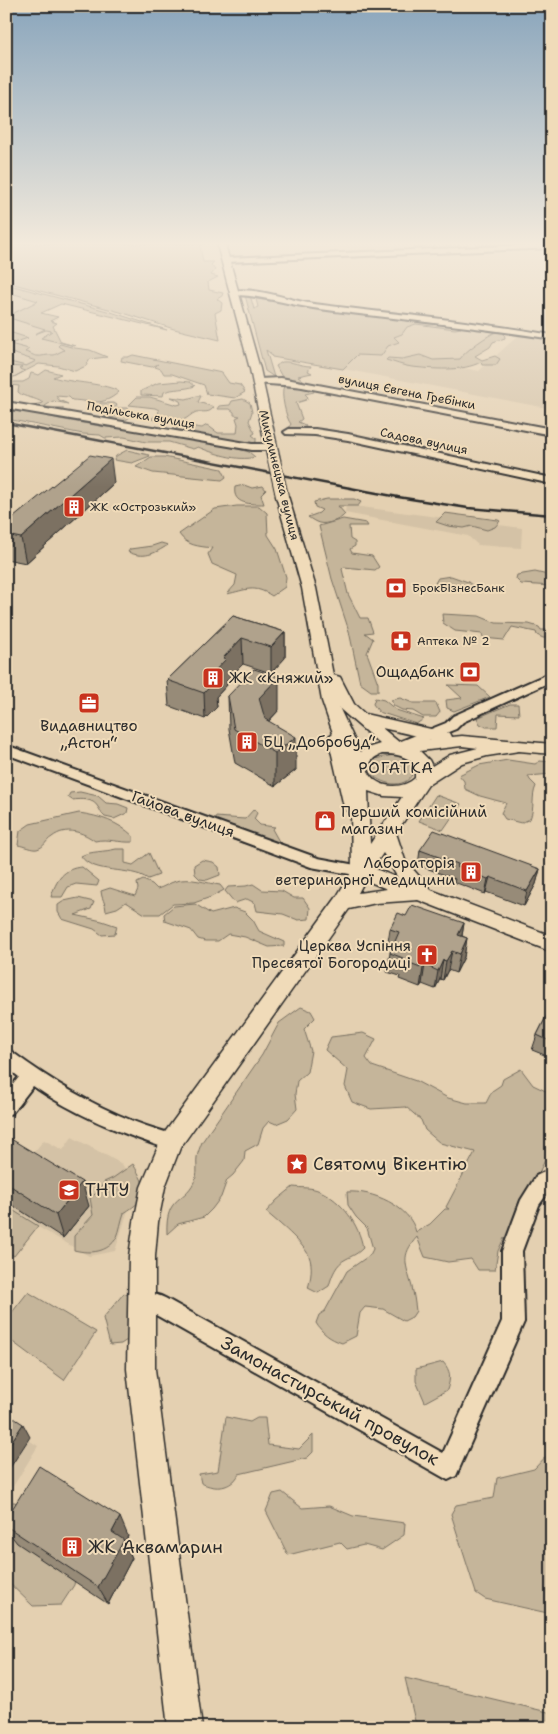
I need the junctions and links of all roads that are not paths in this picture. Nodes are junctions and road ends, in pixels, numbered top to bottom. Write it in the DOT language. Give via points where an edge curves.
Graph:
graph roads {
  1 [pos="243,325"];
  2 [pos="470,325"];
  3 [pos="552,337"];
  4 [pos="258,382"];
  5 [pos="6,405"];
  6 [pos="289,432"];
  7 [pos="552,432"];
  8 [pos="271,447"];
  9 [pos="552,481"];
  10 [pos="323,657"];
  11 [pos="552,676"];
  12 [pos="331,706"];
  13 [pos="356,716"];
  14 [pos="430,734"];
  15 [pos="462,741"];
  16 [pos="516,747"];
  17 [pos="396,748"];
  18 [pos="6,749"];
  19 [pos="552,749"];
  20 [pos="360,770"];
  21 [pos="422,782"];
  22 [pos="360,826"];
  23 [pos="387,833"];
  24 [pos="361,870"];
  25 [pos="426,895"];
  26 [pos="343,904"];
  27 [pos="552,944"];
  28 [pos="6,1057"];
  29 [pos="30,1076"];
  30 [pos="6,1107"];
  31 [pos="171,1142"];
  32 [pos="552,1177"];
  33 [pos="141,1304"];
  34 [pos="185,1728"];
  1 -- 4 [label="main road, Микулинецька вулиця"];
  2 -- 3 [label="street"];
  4 -- 7 [label="street, вулиця Євгена Гребінки" via="302,384"];
  4 -- 8 [label="main road, Микулинецька вулиця"];
  5 -- 8 [label="street, Подільська вулиця" via="252,447"];
  6 -- 9 [label="street, Садова вулиця" via="315,432 348,438"];
  8 -- 10 [label="main road, Микулинецька вулиця, bridge"];
  10 -- 12 [label="main road, Микулинецька вулиця"];
  10 -- 13 [label="main road, Микулинецька вулиця" via="344,702"];
  11 -- 14 [label="street"];
  12 -- 20 [label="main road, Микулинецька вулиця"];
  12 -- 22 [label="main road" via="342,768"];
  13 -- 14 [label="main road"];
  13 -- 17 [label="main road, Микулинецька вулиця"];
  14 -- 15 [label="main road"];
  14 -- 17 [label="street"];
  15 -- 16 [label="main road"];
  15 -- 17 [label="main road"];
  16 -- 19 [label="main road"];
  16 -- 21 [label="main road" via="456,759"];
  17 -- 20 [label="main road" via="370,753 362,760"];
  17 -- 21 [label="main road" via="413,754 422,762 426,772"];
  18 -- 24 [label="street, Гайова вулиця" via="316,863"];
  20 -- 21 [label="main road" via="368,783 386,791 406,790"];
  20 -- 22 [label="main road, Микулинецька вулиця"];
  21 -- 23 [label="main road"];
  22 -- 24 [label="main road, Микулинецька вулиця"];
  23 -- 24 [label="main road"];
  23 -- 25 [label="main road" via="394,861"];
  24 -- 25 [label="main road"];
  24 -- 26 [label="main road"];
  25 -- 26 [label="main road" via="376,896"];
  25 -- 27 [label="main road"];
  26 -- 31 [label="main road"];
  28 -- 29 [label="street"];
  29 -- 30 [label="street"];
  29 -- 31 [label="street" via="74,1103"];
  31 -- 33 [label="main road" via="153,1187 146,1222"];
  32 -- 33 [label="street, Замонастирський провулок" via="543,1182 531,1200 512,1250 513,1322 448,1468 158,1305"];
  33 -- 34 [label="main road" via="143,1396"];
}
